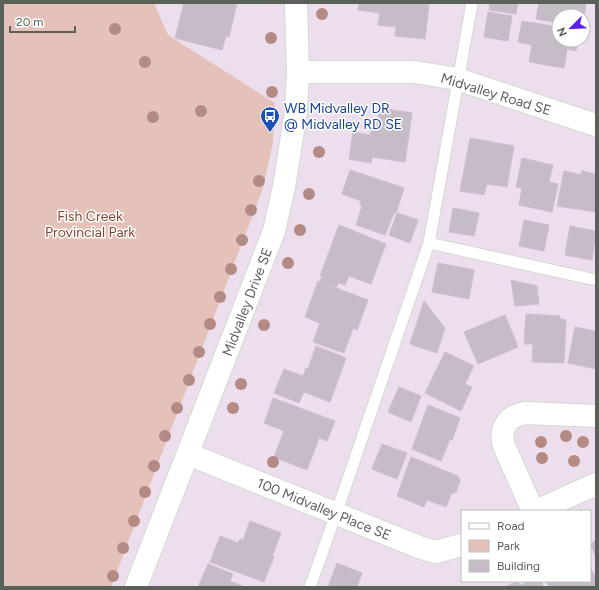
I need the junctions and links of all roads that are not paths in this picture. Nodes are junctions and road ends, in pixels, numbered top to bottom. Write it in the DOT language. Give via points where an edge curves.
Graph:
graph roads {
  1 [pos="296,3"];
  2 [pos="472,3"];
  3 [pos="298,72"];
  4 [pos="457,79"];
  5 [pos="596,125"];
  6 [pos="429,243"];
  7 [pos="596,280"];
  8 [pos="596,416"];
  9 [pos="188,454"];
  10 [pos="596,484"];
  11 [pos="535,510"];
  12 [pos="537,510"];
  13 [pos="336,514"];
  14 [pos="461,545"];
  15 [pos="136,587"];
  16 [pos="310,587"];
  1 -- 3 [label="street, Midvalley Drive SE"];
  2 -- 4 [label="lane"];
  3 -- 4 [label="street, Midvalley Road SE" via="415,72"];
  3 -- 9 [label="street, Midvalley Drive SE" via="296,111 274,231"];
  4 -- 5 [label="street, Midvalley Road SE"];
  4 -- 6 [label="lane"];
  6 -- 7 [label="lane"];
  6 -- 13 [label="lane"];
  8 -- 11 [label="street" via="525,413 518,414 506,423 502,436 504,446"];
  9 -- 13 [label="street, 100 Midvalley Place SE"];
  9 -- 15 [label="street, Midvalley Drive SE"];
  10 -- 12 [label="street"];
  13 -- 14 [label="street, 100 Midvalley Place SE" via="435,552"];
  13 -- 16 [label="lane"];
}
